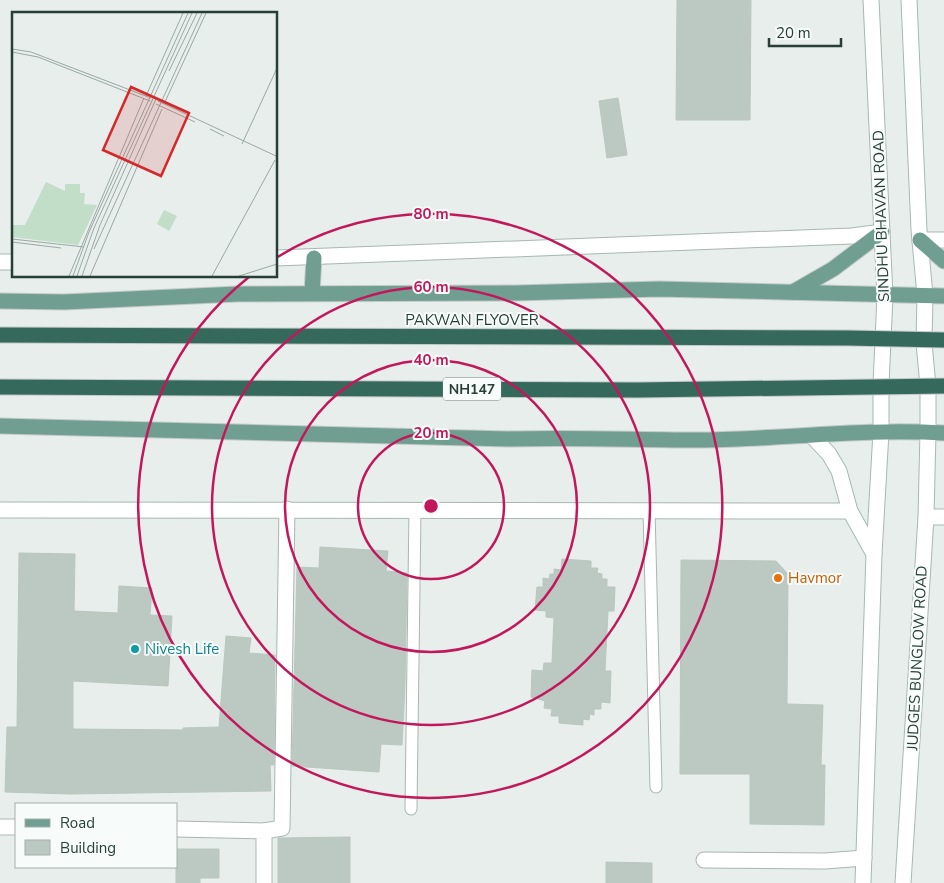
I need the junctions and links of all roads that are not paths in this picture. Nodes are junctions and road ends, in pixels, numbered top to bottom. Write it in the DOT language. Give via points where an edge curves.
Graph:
graph roads {
  1 [pos="871,0"];
  2 [pos="909,0"];
  3 [pos="882,232"];
  4 [pos="920,240"];
  5 [pos="944,240"];
  6 [pos="278,258"];
  7 [pos="314,258"];
  8 [pos="944,261"];
  9 [pos="793,292"];
  10 [pos="312,293"];
  11 [pos="925,295"];
  12 [pos="885,296"];
  13 [pos="944,296"];
  14 [pos="0,301"];
  15 [pos="0,335"];
  16 [pos="944,340"];
  17 [pos="944,386"];
  18 [pos="0,387"];
  19 [pos="0,426"];
  20 [pos="881,432"];
  21 [pos="928,432"];
  22 [pos="944,433"];
  23 [pos="812,436"];
  24 [pos="287,509"];
  25 [pos="0,510"];
  26 [pos="415,510"];
  27 [pos="649,511"];
  28 [pos="850,512"];
  29 [pos="926,517"];
  30 [pos="944,517"];
  31 [pos="874,554"];
  32 [pos="656,787"];
  33 [pos="411,809"];
  34 [pos="0,827"];
  35 [pos="15,827"];
  36 [pos="178,829"];
  37 [pos="264,831"];
  38 [pos="864,858"];
  39 [pos="704,860"];
  40 [pos="264,883"];
  41 [pos="863,883"];
  42 [pos="904,883"];
  1 -- 3 [label="street, SINDHU BHAVAN ROAD"];
  2 -- 4 [label="street"];
  3 -- 7 [label="street" via="852,236"];
  3 -- 9 [label="main road" via="833,269"];
  3 -- 12 [label="street, SINDHU BHAVAN ROAD"];
  4 -- 5 [label="street"];
  4 -- 8 [label="main road"];
  4 -- 11 [label="street"];
  6 -- 7 [label="street"];
  7 -- 10 [label="main road"];
  9 -- 10 [label="main road"];
  9 -- 12 [label="main road"];
  10 -- 14 [label="main road" via="64,302"];
  11 -- 12 [label="main road"];
  11 -- 13 [label="main road"];
  11 -- 21 [label="street"];
  12 -- 20 [label="street, SINDHU BHAVAN ROAD"];
  15 -- 16 [label="highway, PAKWAN FLYOVER, bridge"];
  17 -- 18 [label="highway, NH147, bridge" via="638,390"];
  19 -- 23 [label="main road" via="508,439 705,440"];
  20 -- 21 [label="main road"];
  20 -- 23 [label="main road"];
  20 -- 31 [label="street"];
  21 -- 22 [label="main road"];
  21 -- 29 [label="street, JUDGES BUNGLOW ROAD"];
  23 -- 28 [label="street" via="839,471"];
  24 -- 25 [label="street"];
  24 -- 26 [label="street"];
  24 -- 37 [label="street" via="282,828"];
  26 -- 27 [label="street"];
  26 -- 33 [label="lane"];
  27 -- 28 [label="street"];
  27 -- 32 [label="lane"];
  28 -- 31 [label="street"];
  29 -- 30 [label="street"];
  29 -- 42 [label="street, JUDGES BUNGLOW ROAD"];
  31 -- 38 [label="street"];
  34 -- 35 [label="street"];
  36 -- 37 [label="street"];
  37 -- 40 [label="street"];
  38 -- 39 [label="street" via="825,861"];
  38 -- 41 [label="street"];
}
